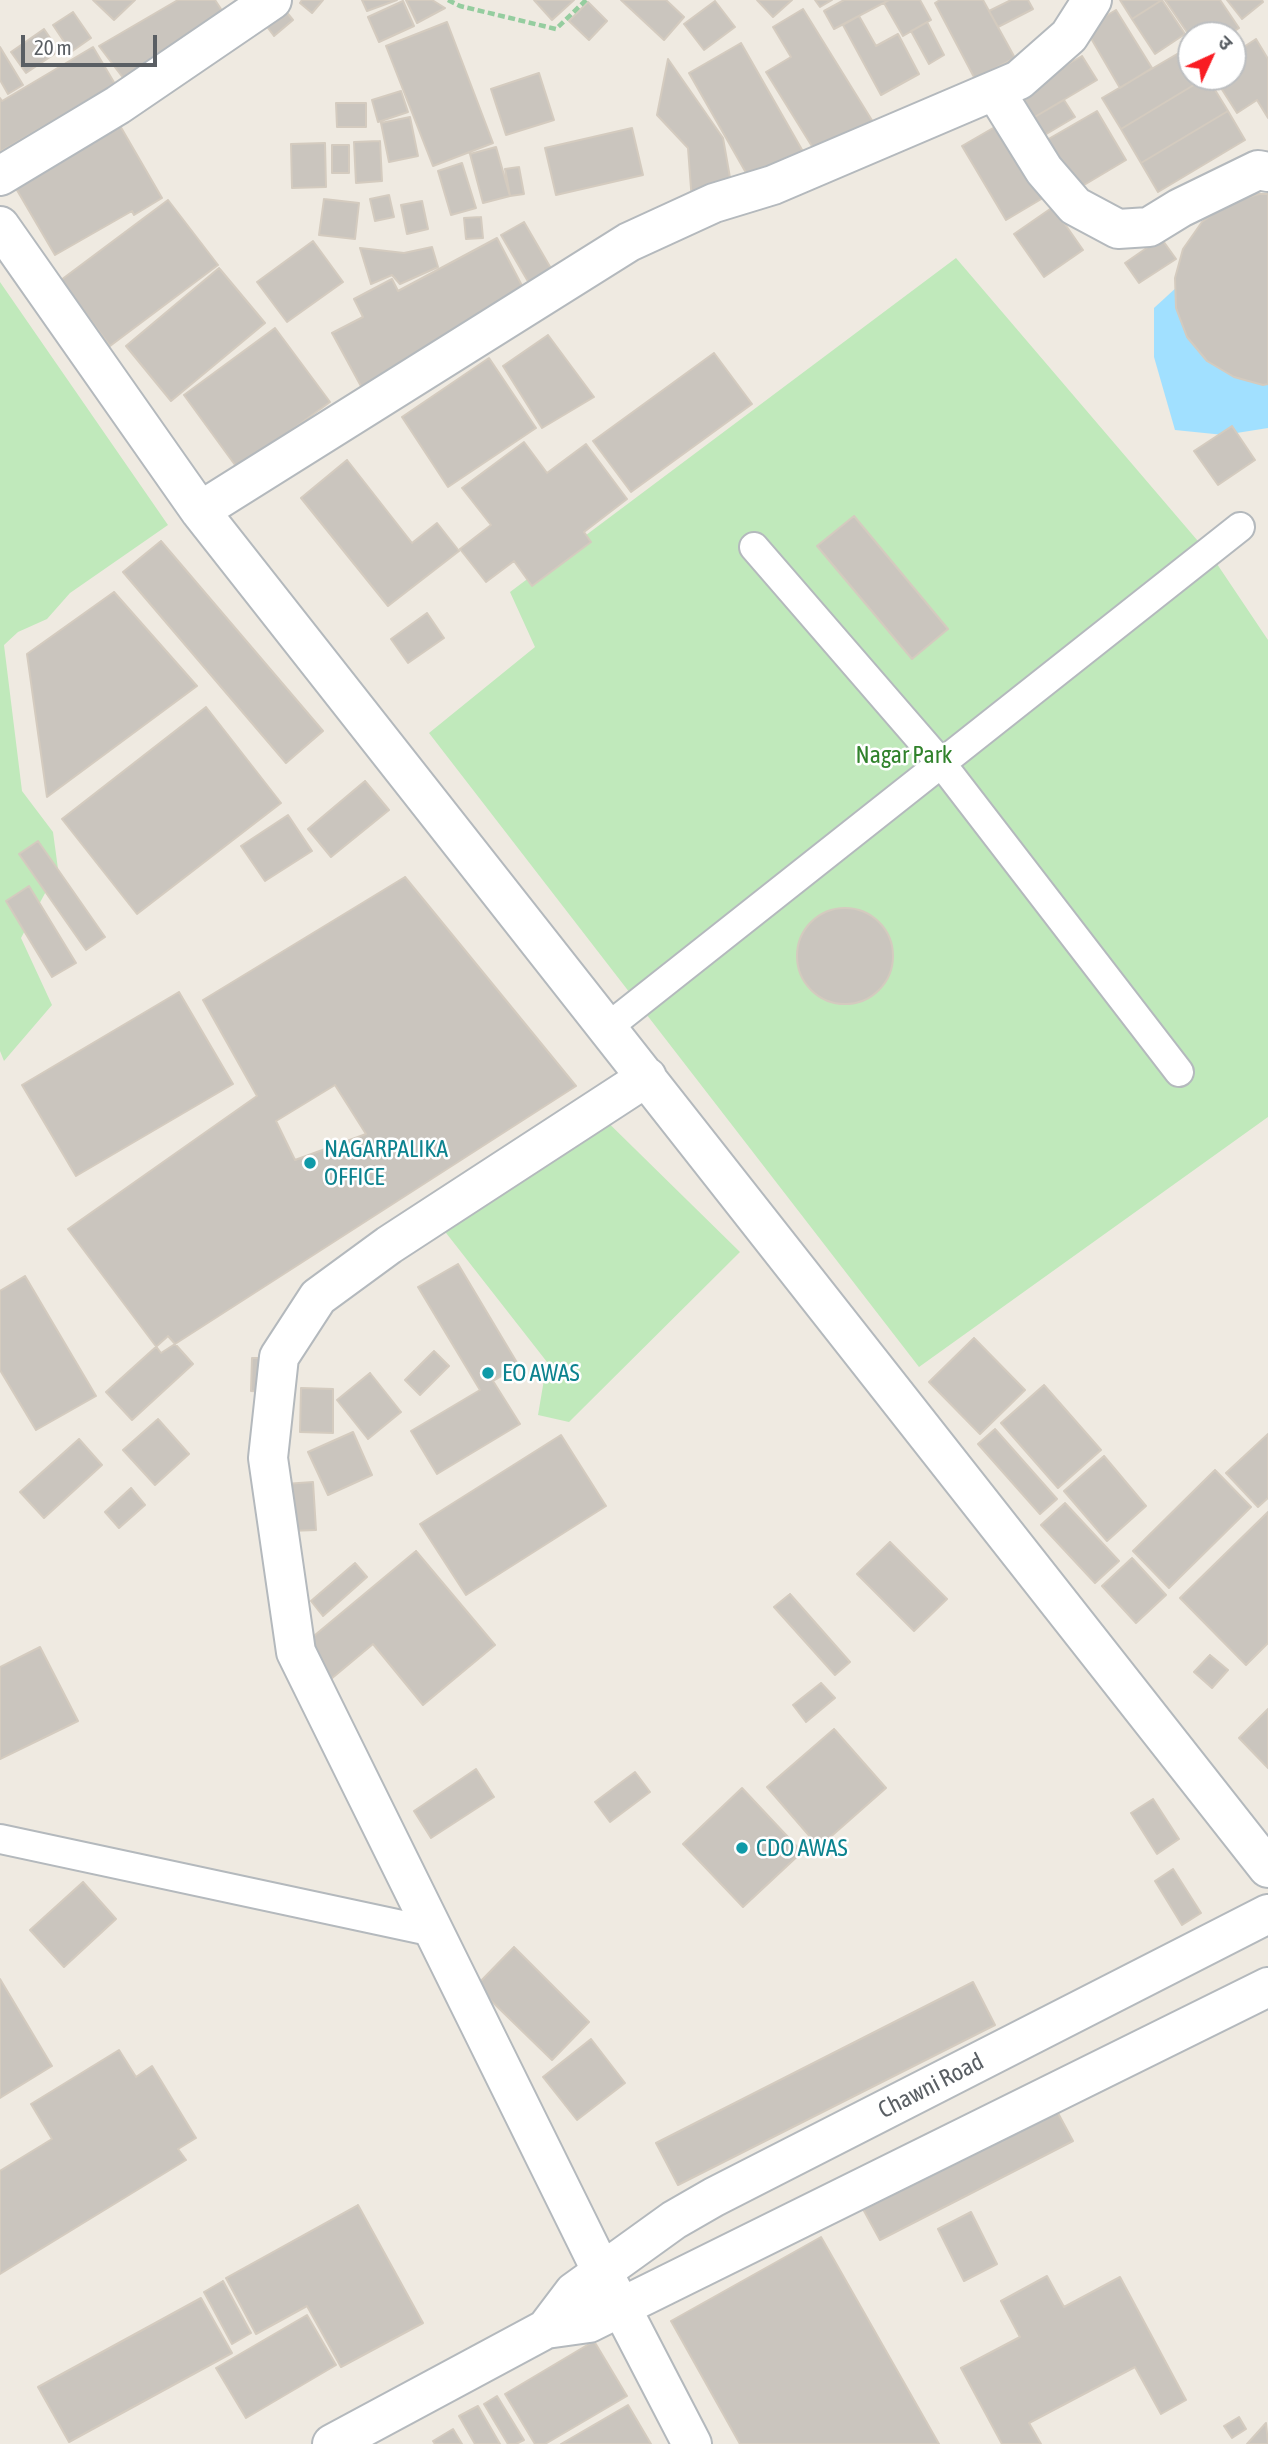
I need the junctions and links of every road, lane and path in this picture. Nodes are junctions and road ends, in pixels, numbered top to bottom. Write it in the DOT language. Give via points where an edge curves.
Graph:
graph roads {
  1 [pos="272,0"];
  2 [pos="448,0"];
  3 [pos="586,0"];
  4 [pos="1091,0"];
  5 [pos="995,91"];
  6 [pos="1268,172"];
  7 [pos="0,176"];
  8 [pos="0,226"];
  9 [pos="200,511"];
  10 [pos="1240,527"];
  11 [pos="754,547"];
  12 [pos="941,763"];
  13 [pos="608,1027"];
  14 [pos="1179,1072"];
  15 [pos="647,1077"];
  16 [pos="0,1839"];
  17 [pos="1268,1868"];
  18 [pos="1268,1914"];
  19 [pos="434,1932"];
  20 [pos="1268,1987"];
  21 [pos="602,2272"];
  22 [pos="622,2307"];
  23 [pos="546,2329"];
  24 [pos="332,2444"];
  25 [pos="692,2444"];
  1 -- 7 [label="street" via="118,105"];
  2 -- 3 [label="path" via="556,29"];
  4 -- 5 [label="street" via="1069,36 1019,80"];
  5 -- 6 [label="street" via="1044,170 1075,206 1118,229 1149,227 1258,170"];
  5 -- 9 [label="street" via="773,186 714,203 629,242"];
  8 -- 9 [label="street"];
  9 -- 13 [label="street"];
  10 -- 12 [label="lane"];
  11 -- 12 [label="lane"];
  12 -- 13 [label="lane"];
  12 -- 14 [label="lane"];
  13 -- 15 [label="street"];
  15 -- 17 [label="street"];
  15 -- 19 [label="street" via="389,1245 318,1297 279,1357 268,1458 296,1652"];
  16 -- 19 [label="lane"];
  18 -- 21 [label="street, Chawni Road" via="714,2197"];
  19 -- 21 [label="street"];
  20 -- 22 [label="street"];
  21 -- 22 [label="street"];
  21 -- 23 [label="street, Chawni Road" via="574,2292"];
  22 -- 23 [label="street" via="589,2323"];
  22 -- 25 [label="street"];
  23 -- 24 [label="street"];
}
